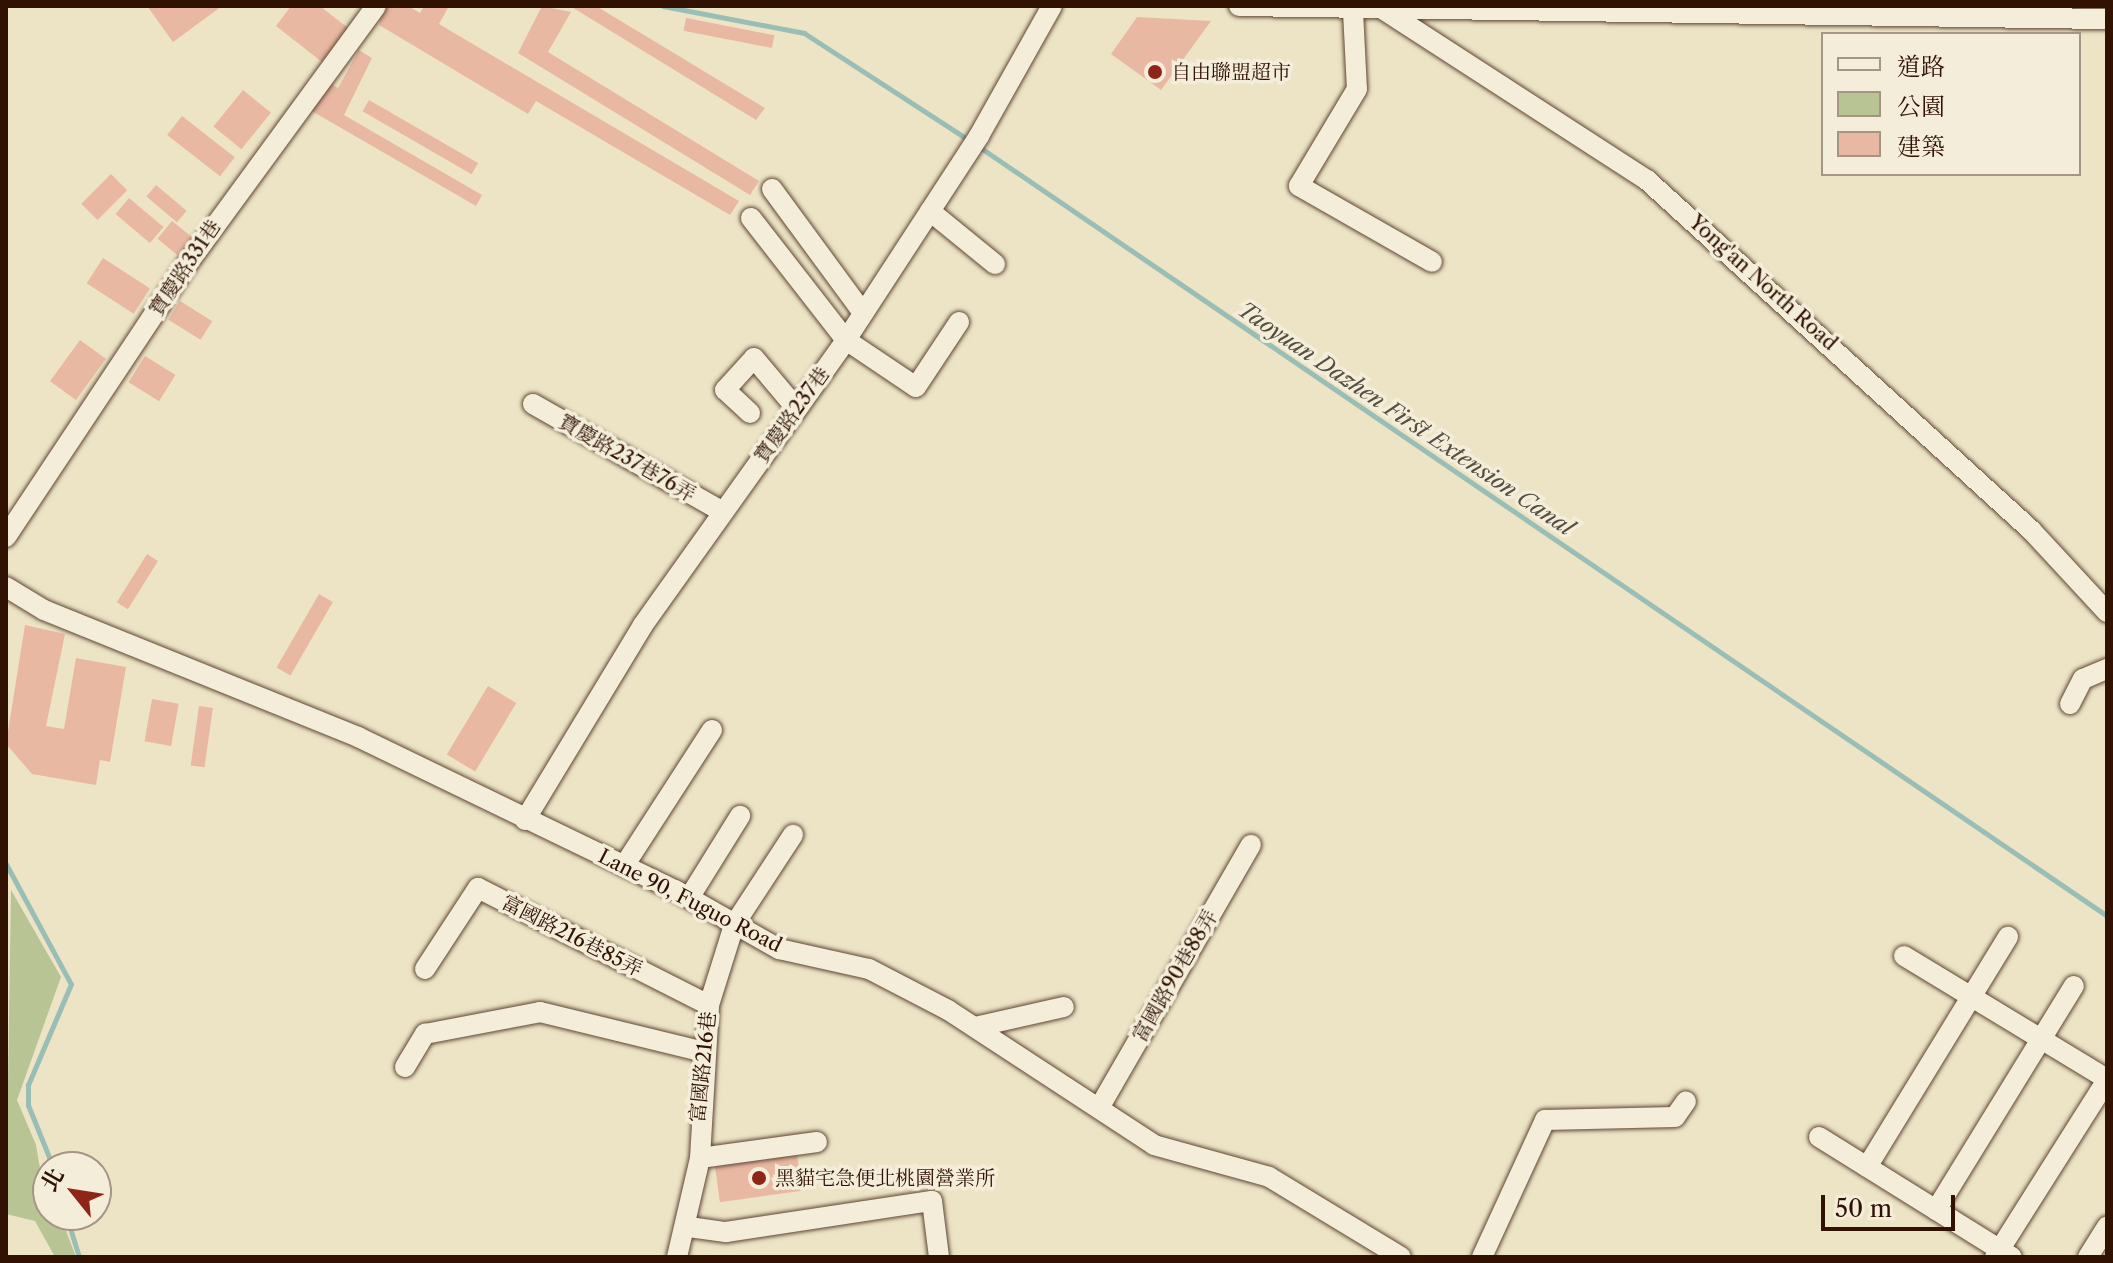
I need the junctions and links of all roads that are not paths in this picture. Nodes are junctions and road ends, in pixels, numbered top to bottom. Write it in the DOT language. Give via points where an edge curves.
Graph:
graph roads {
  1 [pos="376,6"];
  2 [pos="1052,6"];
  3 [pos="1239,6"];
  4 [pos="1518,8"];
  5 [pos="1383,9"];
  6 [pos="1353,11"];
  7 [pos="1846,11"];
  8 [pos="2107,19"];
  9 [pos="772,189"];
  10 [pos="930,211"];
  11 [pos="751,218"];
  12 [pos="1432,262"];
  13 [pos="995,264"];
  14 [pos="863,313"];
  15 [pos="959,322"];
  16 [pos="846,340"];
  17 [pos="533,404"];
  18 [pos="796,408"];
  19 [pos="750,413"];
  20 [pos="721,511"];
  21 [pos="6,537"];
  22 [pos="6,587"];
  23 [pos="2107,612"];
  24 [pos="2107,669"];
  25 [pos="2070,704"];
  26 [pos="712,730"];
  27 [pos="740,816"];
  28 [pos="525,820"];
  29 [pos="793,835"];
  30 [pos="1251,845"];
  31 [pos="624,866"];
  32 [pos="689,898"];
  33 [pos="734,925"];
  34 [pos="2008,937"];
  35 [pos="1904,956"];
  36 [pos="425,969"];
  37 [pos="2074,986"];
  38 [pos="1972,996"];
  39 [pos="709,1005"];
  40 [pos="1064,1007"];
  41 [pos="975,1027"];
  42 [pos="2043,1039"];
  43 [pos="704,1052"];
  44 [pos="405,1067"];
  45 [pos="2107,1080"];
  46 [pos="1686,1101"];
  47 [pos="1099,1108"];
  48 [pos="1819,1137"];
  49 [pos="817,1142"];
  50 [pos="700,1158"];
  51 [pos="1867,1167"];
  52 [pos="1936,1210"];
  53 [pos="689,1227"];
  54 [pos="2107,1227"];
  55 [pos="2003,1254"];
  56 [pos="677,1257"];
  57 [pos="939,1257"];
  58 [pos="1401,1257"];
  59 [pos="1482,1257"];
  60 [pos="2088,1257"];
  1 -- 21 [label="street, 寶慶路331巷" via="188,263"];
  2 -- 10 [label="street, 寶慶路237巷"];
  3 -- 6 [label="street"];
  4 -- 5 [label="street"];
  4 -- 7 [label="street"];
  5 -- 6 [label="street"];
  5 -- 23 [label="street, Yong'an North Road" via="1647,180 2019,519"];
  6 -- 12 [label="street" via="1357,89 1299,186"];
  7 -- 8 [label="street"];
  9 -- 14 [label="street"];
  10 -- 13 [label="street"];
  10 -- 14 [label="street, 寶慶路237巷"];
  11 -- 16 [label="street"];
  14 -- 16 [label="street, 寶慶路237巷"];
  15 -- 16 [label="street" via="916,387"];
  16 -- 18 [label="street, 寶慶路237巷"];
  17 -- 20 [label="street, 寶慶路237巷76弄"];
  18 -- 19 [label="street" via="754,358 725,390"];
  18 -- 20 [label="street, 寶慶路237巷"];
  20 -- 28 [label="street, 寶慶路237巷"];
  22 -- 28 [label="street, Lane 90, Fuguo Road" via="44,610 273,698"];
  24 -- 25 [label="street" via="2083,679"];
  26 -- 31 [label="street"];
  27 -- 32 [label="street"];
  28 -- 31 [label="street, Lane 90, Fuguo Road"];
  29 -- 33 [label="street, 富國路216巷"];
  30 -- 47 [label="street, 富國路90巷88弄"];
  31 -- 32 [label="street, Lane 90, Fuguo Road"];
  32 -- 33 [label="street, Lane 90, Fuguo Road"];
  33 -- 39 [label="street, 富國路216巷"];
  33 -- 41 [label="street, Lane 90, Fuguo Road" via="779,949 869,969"];
  34 -- 38 [label="street"];
  35 -- 38 [label="street"];
  36 -- 39 [label="street, 富國路216巷85弄" via="478,888"];
  37 -- 42 [label="street"];
  38 -- 42 [label="street"];
  38 -- 51 [label="street"];
  39 -- 43 [label="street, 富國路216巷"];
  40 -- 41 [label="street"];
  41 -- 47 [label="street, Lane 90, Fuguo Road"];
  42 -- 45 [label="street"];
  42 -- 52 [label="street"];
  43 -- 44 [label="street" via="540,1012 425,1034"];
  43 -- 50 [label="street, 富國路216巷"];
  45 -- 55 [label="street"];
  46 -- 59 [label="street" via="1675,1117 1545,1120"];
  47 -- 58 [label="street, Lane 90, Fuguo Road" via="1154,1145 1269,1177"];
  48 -- 51 [label="street"];
  49 -- 50 [label="street"];
  50 -- 53 [label="street, 富國路216巷"];
  51 -- 52 [label="street"];
  52 -- 55 [label="street"];
  53 -- 56 [label="street, 富國路216巷"];
  53 -- 57 [label="street" via="726,1232 932,1201"];
  54 -- 60 [label="street"];
}
